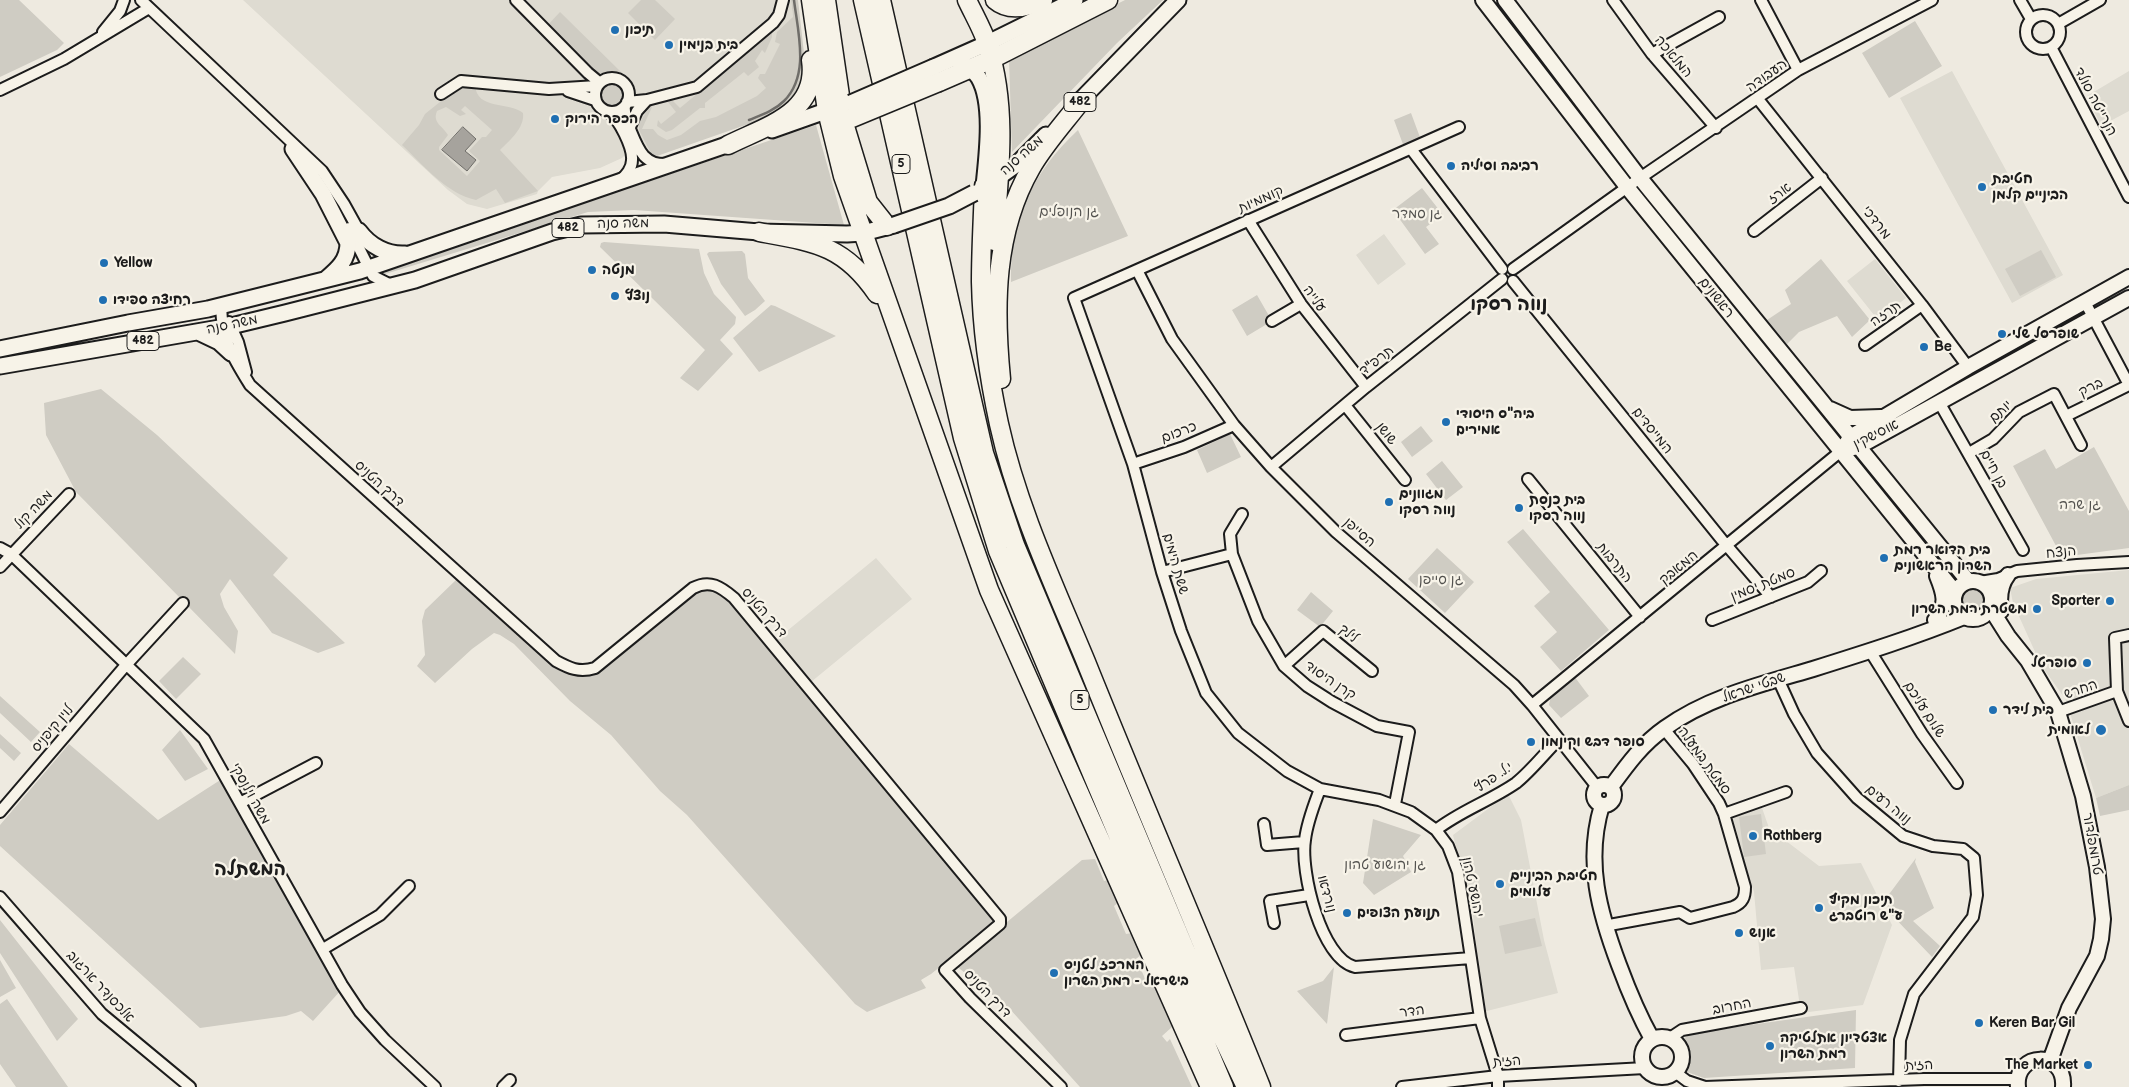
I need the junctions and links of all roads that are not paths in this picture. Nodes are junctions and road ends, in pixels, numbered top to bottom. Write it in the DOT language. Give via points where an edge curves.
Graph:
graph roads {
  1 [pos="124,0"];
  2 [pos="516,0"];
  3 [pos="783,0"];
  4 [pos="802,0"];
  5 [pos="811,0"];
  6 [pos="826,0"];
  7 [pos="863,0"];
  8 [pos="881,0"];
  9 [pos="967,0"];
  10 [pos="995,0"];
  11 [pos="1043,0"];
  12 [pos="1075,0"];
  13 [pos="1108,0"];
  14 [pos="1178,0"];
  15 [pos="1483,0"];
  16 [pos="1505,0"];
  17 [pos="1613,0"];
  18 [pos="1761,0"];
  19 [pos="2020,0"];
  20 [pos="2100,0"];
  21 [pos="1926,1"];
  22 [pos="145,4"];
  23 [pos="1719,17"];
  24 [pos="2031,19"];
  25 [pos="2058,24"];
  26 [pos="96,40"];
  27 [pos="2050,47"];
  28 [pos="990,51"];
  29 [pos="1652,54"];
  30 [pos="970,68"];
  31 [pos="940,70"];
  32 [pos="1798,70"];
  33 [pos="599,85"];
  34 [pos="627,88"];
  35 [pos="0,90"];
  36 [pos="562,90"];
  37 [pos="241,93"];
  38 [pos="441,94"];
  39 [pos="661,97"];
  40 [pos="1758,99"];
  41 [pos="595,100"];
  42 [pos="647,100"];
  43 [pos="1081,101"];
  44 [pos="626,104"];
  45 [pos="608,112"];
  46 [pos="843,112"];
  47 [pos="630,127"];
  48 [pos="1459,127"];
  49 [pos="1716,128"];
  50 [pos="728,145"];
  51 [pos="293,149"];
  52 [pos="1411,149"];
  53 [pos="674,163"];
  54 [pos="1640,178"];
  55 [pos="1822,178"];
  56 [pos="616,184"];
  57 [pos="986,186"];
  58 [pos="1627,187"];
  59 [pos="2129,197"];
  60 [pos="1248,220"];
  61 [pos="891,226"];
  62 [pos="1754,231"];
  63 [pos="358,232"];
  64 [pos="759,232"];
  65 [pos="862,233"];
  66 [pos="412,253"];
  67 [pos="367,269"];
  68 [pos="1514,269"];
  69 [pos="1137,270"];
  70 [pos="1502,274"];
  71 [pos="2129,277"];
  72 [pos="323,281"];
  73 [pos="1513,281"];
  74 [pos="391,285"];
  75 [pos="1074,298"];
  76 [pos="2129,298"];
  77 [pos="997,302"];
  78 [pos="2085,302"];
  79 [pos="1301,304"];
  80 [pos="1922,305"];
  81 [pos="221,306"];
  82 [pos="285,313"];
  83 [pos="890,313"];
  84 [pos="2094,318"];
  85 [pos="1272,321"];
  86 [pos="227,327"];
  87 [pos="198,332"];
  88 [pos="1865,345"];
  89 [pos="0,348"];
  90 [pos="235,348"];
  91 [pos="0,366"];
  92 [pos="1968,368"];
  93 [pos="2129,385"];
  94 [pos="1366,387"];
  95 [pos="1939,402"];
  96 [pos="1345,404"];
  97 [pos="1825,407"];
  98 [pos="2066,416"];
  99 [pos="1885,417"];
  100 [pos="1234,425"];
  101 [pos="1854,442"];
  102 [pos="2081,445"];
  103 [pos="1840,451"];
  104 [pos="1969,453"];
  105 [pos="1133,464"];
  106 [pos="1271,467"];
  107 [pos="1528,479"];
  108 [pos="1405,480"];
  109 [pos="69,494"];
  110 [pos="1242,514"];
  111 [pos="1727,546"];
  112 [pos="0,548"];
  113 [pos="2023,550"];
  114 [pos="1041,552"];
  115 [pos="11,554"];
  116 [pos="1232,554"];
  117 [pos="1926,555"];
  118 [pos="2129,562"];
  119 [pos="0,567"];
  120 [pos="1821,571"];
  121 [pos="1162,572"];
  122 [pos="2003,577"];
  123 [pos="1982,589"];
  124 [pos="1771,596"];
  125 [pos="1954,596"];
  126 [pos="183,603"];
  127 [pos="1640,618"];
  128 [pos="1970,618"];
  129 [pos="1712,620"];
  130 [pos="1935,620"];
  131 [pos="1924,632"];
  132 [pos="2129,635"];
  133 [pos="2008,636"];
  134 [pos="1870,651"];
  135 [pos="126,664"];
  136 [pos="1284,666"];
  137 [pos="1372,671"];
  138 [pos="1778,679"];
  139 [pos="2115,693"];
  140 [pos="1532,705"];
  141 [pos="2058,712"];
  142 [pos="2129,722"];
  143 [pos="1664,729"];
  144 [pos="1559,739"];
  145 [pos="316,764"];
  146 [pos="1957,783"];
  147 [pos="1611,787"];
  148 [pos="1597,788"];
  149 [pos="1320,789"];
  150 [pos="1786,792"];
  151 [pos="240,803"];
  152 [pos="1395,804"];
  153 [pos="1602,805"];
  154 [pos="0,812"];
  155 [pos="1724,814"];
  156 [pos="1264,824"];
  157 [pos="1436,830"];
  158 [pos="1304,842"];
  159 [pos="409,886"];
  160 [pos="1310,894"];
  161 [pos="0,897"];
  162 [pos="1274,923"];
  163 [pos="1604,926"];
  164 [pos="323,949"];
  165 [pos="1471,958"];
  166 [pos="1801,1008"];
  167 [pos="1480,1018"];
  168 [pos="1346,1034"];
  169 [pos="1670,1038"];
  170 [pos="1652,1039"];
  171 [pos="2050,1061"];
  172 [pos="1645,1068"];
  173 [pos="1498,1076"];
  174 [pos="1669,1078"];
  175 [pos="1899,1080"];
  176 [pos="1924,1083"];
  177 [pos="2018,1083"];
  178 [pos="190,1087"];
  179 [pos="436,1087"];
  180 [pos="1061,1087"];
  181 [pos="1210,1087"];
  182 [pos="1224,1087"];
  183 [pos="1246,1087"];
  184 [pos="1261,1087"];
  185 [pos="1402,1087"];
  186 [pos="1498,1087"];
  187 [pos="2063,1087"];
  1 -- 26 [label="street" via="114,21"];
  2 -- 33 [label="street"];
  3 -- 39 [label="street" via="773,23 697,87"];
  4 -- 50 [label="highway" via="812,67 807,95 788,115"];
  5 -- 46 [label="highway"];
  6 -- 46 [label="highway"];
  7 -- 182 [label="highway, 5" via="963,438 998,551"];
  8 -- 183 [label="highway, 5" via="984,453 1014,545"];
  9 -- 28 [label="highway"];
  10 -- 11 [label="highway" via="1003,6 1015,7 1031,6"];
  12 -- 28 [label="main road"];
  13 -- 28 [label="highway"];
  14 -- 43 [label="main road, משה סנה / 482"];
  15 -- 58 [label="street, ראשונים"];
  16 -- 54 [label="street, ראשונים"];
  17 -- 29 [label="street, המלאכה"];
  18 -- 32 [label="street"];
  19 -- 24 [label="street"];
  20 -- 25 [label="street"];
  21 -- 32 [label="street, העבודה"];
  22 -- 26 [label="street"];
  22 -- 37 [label="street"];
  23 -- 29 [label="street"];
  24 -- 25 [label="street" via="2049,16"];
  24 -- 27 [label="street" via="2026,29 2029,42 2038,48"];
  25 -- 27 [label="street" via="2060,33"];
  26 -- 35 [label="street"];
  27 -- 59 [label="street, הנרייטה סולד"];
  28 -- 30 [label="highway"];
  28 -- 31 [label="main road"];
  28 -- 57 [label="highway" via="999,95 1001,134"];
  29 -- 49 [label="street, המלאכה"];
  30 -- 31 [label="highway"];
  30 -- 57 [label="main road" via="979,77 987,104"];
  31 -- 46 [label="highway, bridge"];
  32 -- 40 [label="street, העבודה"];
  33 -- 34 [label="street" via="613,78"];
  33 -- 36 [label="street"];
  33 -- 41 [label="street"];
  34 -- 39 [label="street" via="635,94"];
  34 -- 44 [label="street"];
  36 -- 38 [label="street" via="461,81"];
  36 -- 41 [label="street"];
  37 -- 51 [label="street"];
  37 -- 63 [label="street" via="322,171"];
  39 -- 42 [label="street"];
  40 -- 49 [label="street, העבודה"];
  40 -- 55 [label="street, מרדכי"];
  41 -- 45 [label="street"];
  42 -- 44 [label="street"];
  42 -- 47 [label="street" via="637,111"];
  43 -- 57 [label="main road, משה סנה / 482" via="1017,164"];
  43 -- 77 [label="highway" via="1032,166 1012,205 999,265"];
  44 -- 45 [label="street" via="618,111"];
  44 -- 47 [label="street" via="625,116"];
  45 -- 56 [label="street" via="621,128 632,157 629,170"];
  46 -- 50 [label="main road, משה סנה / 482"];
  46 -- 61 [label="highway" via="868,202"];
  46 -- 65 [label="highway" via="835,142"];
  47 -- 53 [label="street" via="644,156 657,164"];
  48 -- 52 [label="street, קוממיות"];
  49 -- 54 [label="street, העבודה"];
  50 -- 53 [label="main road, משה סנה / 482"];
  51 -- 67 [label="street" via="335,203"];
  51 -- 72 [label="main road" via="323,194 348,243 345,260"];
  52 -- 60 [label="street, קוממיות"];
  52 -- 70 [label="street"];
  53 -- 56 [label="main road, משה סנה / 482"];
  54 -- 58 [label="street, העבודה"];
  54 -- 97 [label="street, ראשונים"];
  55 -- 62 [label="street, ארז"];
  55 -- 80 [label="street, מרדכי"];
  56 -- 66 [label="main road, משה סנה / 482"];
  57 -- 61 [label="main road, משה סנה / 482, bridge" via="949,206"];
  57 -- 77 [label="highway"];
  57 -- 114 [label="highway" via="981,281 989,370 999,425"];
  58 -- 68 [label="street"];
  58 -- 103 [label="street, ראשונים"];
  60 -- 69 [label="street, קוממיות"];
  60 -- 79 [label="street, עלייה"];
  61 -- 65 [label="main road, משה סנה / 482"];
  63 -- 66 [label="main road" via="386,252"];
  64 -- 65 [label="main road, משה סנה / 482"];
  64 -- 74 [label="main road, משה סנה / 482" via="664,224 581,226 552,232 415,280"];
  64 -- 83 [label="highway" via="822,245 842,257 867,279"];
  65 -- 83 [label="highway"];
  66 -- 67 [label="main road, משה סנה / 482"];
  67 -- 72 [label="main road, משה סנה / 482"];
  67 -- 74 [label="street"];
  68 -- 70 [label="street" via="1508,267"];
  68 -- 73 [label="street"];
  69 -- 75 [label="street, קוממיות"];
  69 -- 100 [label="street, הסייפן" via="1172,339"];
  70 -- 73 [label="street" via="1506,282"];
  70 -- 94 [label="street, תרפ\"ד"];
  71 -- 78 [label="street, אוסישקין"];
  72 -- 81 [label="main road, משה סנה / 482"];
  73 -- 111 [label="street, המייסדים"];
  74 -- 82 [label="main road, משה סנה / 482"];
  75 -- 105 [label="street, ששת הימים"];
  76 -- 84 [label="street, אוסישקין"];
  77 -- 114 [label="highway" via="1004,396"];
  78 -- 84 [label="street"];
  78 -- 92 [label="street, אוסישקין"];
  79 -- 85 [label="street"];
  79 -- 94 [label="street, עלייה"];
  80 -- 88 [label="street, תרזה"];
  80 -- 92 [label="street, מרדכי"];
  81 -- 86 [label="street, דרך הטניס"];
  81 -- 89 [label="main road, משה סנה / 482"];
  82 -- 86 [label="main road, משה סנה / 482"];
  82 -- 90 [label="street" via="245,327 238,334"];
  83 -- 181 [label="highway" via="989,590"];
  84 -- 93 [label="street"];
  84 -- 95 [label="street, אוסישקין"];
  86 -- 87 [label="main road, משה סנה / 482"];
  86 -- 90 [label="street, דרך הטניס"];
  87 -- 90 [label="main road"];
  87 -- 91 [label="main road, משה סנה / 482"];
  90 -- 180 [label="street, דרך הטניס" via="250,385 556,661 572,669 595,668 693,588 708,583 724,589 1000,919 1000,924 945,970"];
  92 -- 99 [label="street, אוסישקין"];
  93 -- 98 [label="street, ברק"];
  94 -- 96 [label="street, תרפ\"ד"];
  95 -- 101 [label="street, אוסישקין"];
  95 -- 104 [label="street, בן חיים"];
  96 -- 106 [label="street, תרפ\"ד"];
  96 -- 108 [label="street, שושן"];
  97 -- 99 [label="street" via="1850,418"];
  97 -- 101 [label="street, ראשונים"];
  98 -- 102 [label="street"];
  98 -- 104 [label="street, יותם" via="2054,394 2019,412 1993,439"];
  99 -- 101 [label="street, אוסישקין"];
  100 -- 105 [label="street, כרכום" via="1184,447"];
  100 -- 106 [label="street, הסייפן"];
  101 -- 103 [label="street, אוסישקין"];
  101 -- 123 [label="street, ראשונים"];
  103 -- 111 [label="street, המאבק"];
  103 -- 117 [label="street, ראשונים"];
  104 -- 113 [label="street, בן חיים"];
  105 -- 121 [label="street, ששת הימים"];
  106 -- 140 [label="street, הסייפן" via="1336,532"];
  107 -- 127 [label="street, התרבות"];
  109 -- 115 [label="street, משה קול"];
  110 -- 116 [label="street, קרן היסוד" via="1230,534"];
  111 -- 124 [label="street, המייסדים"];
  111 -- 127 [label="street, המאבק"];
  112 -- 115 [label="street, משה וילנסקי"];
  114 -- 184 [label="highway"];
  115 -- 119 [label="street, משה קול"];
  115 -- 135 [label="street, משה וילנסקי"];
  116 -- 121 [label="street"];
  116 -- 136 [label="street, קרן היסוד" via="1258,621"];
  117 -- 125 [label="street, ראשונים"];
  117 -- 130 [label="street" via="1944,594 1943,610"];
  118 -- 122 [label="street, הנצח" via="2017,571"];
  120 -- 124 [label="street, סמטת יסמין" via="1808,582"];
  121 -- 149 [label="street, ששת הימים" via="1195,669 1219,711 1245,739 1287,771"];
  122 -- 123 [label="street"];
  122 -- 133 [label="street" via="2000,597"];
  123 -- 125 [label="street" via="1962,584"];
  123 -- 128 [label="street" via="1986,614"];
  123 -- 133 [label="street, טרומפלדור"];
  124 -- 129 [label="street, סמטת יסמין"];
  125 -- 128 [label="street" via="1959,613"];
  125 -- 130 [label="street, שבטי ישראל" via="1949,608"];
  126 -- 135 [label="street, לוין קיפניס"];
  127 -- 140 [label="street, המאבק"];
  128 -- 131 [label="street, שבטי ישראל"];
  128 -- 133 [label="street, טרומפלדור" via="1984,620"];
  130 -- 131 [label="street, שבטי ישראל"];
  131 -- 134 [label="street, שבטי ישראל"];
  132 -- 139 [label="street" via="2114,638"];
  133 -- 141 [label="street, טרומפלדור" via="2028,661"];
  134 -- 138 [label="street, שבטי ישראל"];
  134 -- 146 [label="street, שלום עליכם"];
  135 -- 151 [label="street, משה וילנסקי" via="204,739"];
  135 -- 154 [label="street, לוין קיפניס"];
  136 -- 137 [label="street, לילך" via="1323,631"];
  136 -- 152 [label="street, קרן היסוד" via="1332,702 1377,726 1410,732"];
  138 -- 143 [label="street, שבטי ישראל" via="1694,710"];
  138 -- 175 [label="street, נווה רעים" via="1817,753 1857,798 1903,836 1927,845 1963,848 1974,858 1977,895 1973,917 1914,994 1900,1040"];
  139 -- 141 [label="street, החרש"];
  139 -- 142 [label="street, החרש"];
  140 -- 144 [label="street, הסייפן"];
  141 -- 171 [label="street, טרומפלדור" via="2088,817 2103,919 2097,956 2069,1008"];
  143 -- 147 [label="street, שבטי ישראל" via="1639,750"];
  143 -- 155 [label="street, סמטת במעלה" via="1693,764"];
  144 -- 148 [label="street, הסייפן"];
  144 -- 157 [label="street, י.ל. פרץ" via="1516,782 1452,817"];
  145 -- 151 [label="street"];
  147 -- 148 [label="street" via="1605,784"];
  147 -- 153 [label="street" via="1615,792 1614,798 1609,804"];
  148 -- 153 [label="street" via="1595,798"];
  149 -- 152 [label="street, יהושע טהון"];
  149 -- 158 [label="street, נורדאו"];
  150 -- 155 [label="street"];
  151 -- 164 [label="street, משה וילנסקי"];
  152 -- 157 [label="street, יהושע טהון"];
  153 -- 163 [label="street" via="1595,844 1595,886"];
  155 -- 163 [label="street, סמטת במעלה" via="1745,887 1745,898 1738,905 1690,918 1680,912"];
  156 -- 158 [label="street" via="1267,845"];
  157 -- 165 [label="street, יהושע טהון" via="1448,846 1458,872"];
  158 -- 160 [label="street, נורדאו"];
  159 -- 164 [label="street" via="380,915"];
  160 -- 162 [label="street" via="1270,901"];
  160 -- 165 [label="street, נורדאו" via="1324,932 1348,966"];
  161 -- 178 [label="street, אלכסנדר ארגוב" via="102,1014"];
  163 -- 170 [label="street" via="1637,1012"];
  164 -- 179 [label="street, משה וילנסקי" via="360,1012"];
  165 -- 167 [label="street, יהושע טהון"];
  166 -- 169 [label="street, החרוב" via="1682,1030"];
  167 -- 168 [label="street, הדר"];
  167 -- 173 [label="street, יהושע טהון"];
  169 -- 170 [label="street"];
  169 -- 174 [label="street" via="1679,1047 1682,1060"];
  170 -- 172 [label="street" via="1641,1055"];
  171 -- 177 [label="street" via="2036,1060 2024,1066"];
  171 -- 187 [label="street" via="2061,1073"];
  172 -- 173 [label="street, הזית"];
  172 -- 174 [label="street" via="1654,1076"];
  173 -- 185 [label="street, הזית"];
  173 -- 186 [label="street, יהושע טהון"];
  174 -- 175 [label="street, הזית" via="1705,1087"];
  175 -- 176 [label="street, הזית"];
  176 -- 177 [label="street, הזית"];
}
